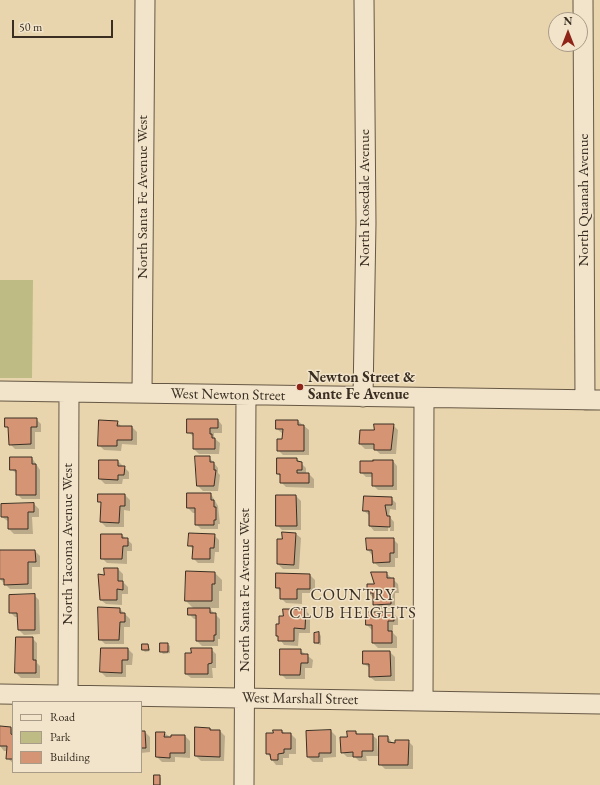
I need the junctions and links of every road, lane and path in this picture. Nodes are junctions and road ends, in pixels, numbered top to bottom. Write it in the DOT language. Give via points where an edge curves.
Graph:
graph roads {
  1 [pos="145,0"];
  2 [pos="364,0"];
  3 [pos="583,0"];
  4 [pos="0,392"];
  5 [pos="69,393"];
  6 [pos="142,393"];
  7 [pos="246,395"];
  8 [pos="363,397"];
  9 [pos="424,398"];
  10 [pos="593,400"];
  11 [pos="0,694"];
  12 [pos="68,695"];
  13 [pos="244,699"];
  14 [pos="423,701"];
  15 [pos="600,704"];
  16 [pos="244,785"];
  1 -- 6 [label="street, North Santa Fe Avenue West"];
  2 -- 8 [label="street, North Rosedale Avenue" via="366,222"];
  3 -- 10 [label="street, North Quanah Avenue"];
  4 -- 5 [label="street, West Newton Street"];
  5 -- 6 [label="street, West Newton Street"];
  5 -- 12 [label="street, North Tacoma Avenue West"];
  6 -- 7 [label="street, West Newton Street"];
  7 -- 8 [label="street, West Newton Street"];
  7 -- 13 [label="street, North Santa Fe Avenue West"];
  8 -- 9 [label="street, West Newton Street"];
  9 -- 10 [label="street, West Newton Street"];
  9 -- 14 [label="street"];
  11 -- 12 [label="street, West Marshall Street"];
  12 -- 13 [label="street, West Marshall Street"];
  13 -- 14 [label="street, West Marshall Street"];
  13 -- 16 [label="street, North Santa Fe Avenue West"];
  14 -- 15 [label="street, West Marshall Street"];
}
